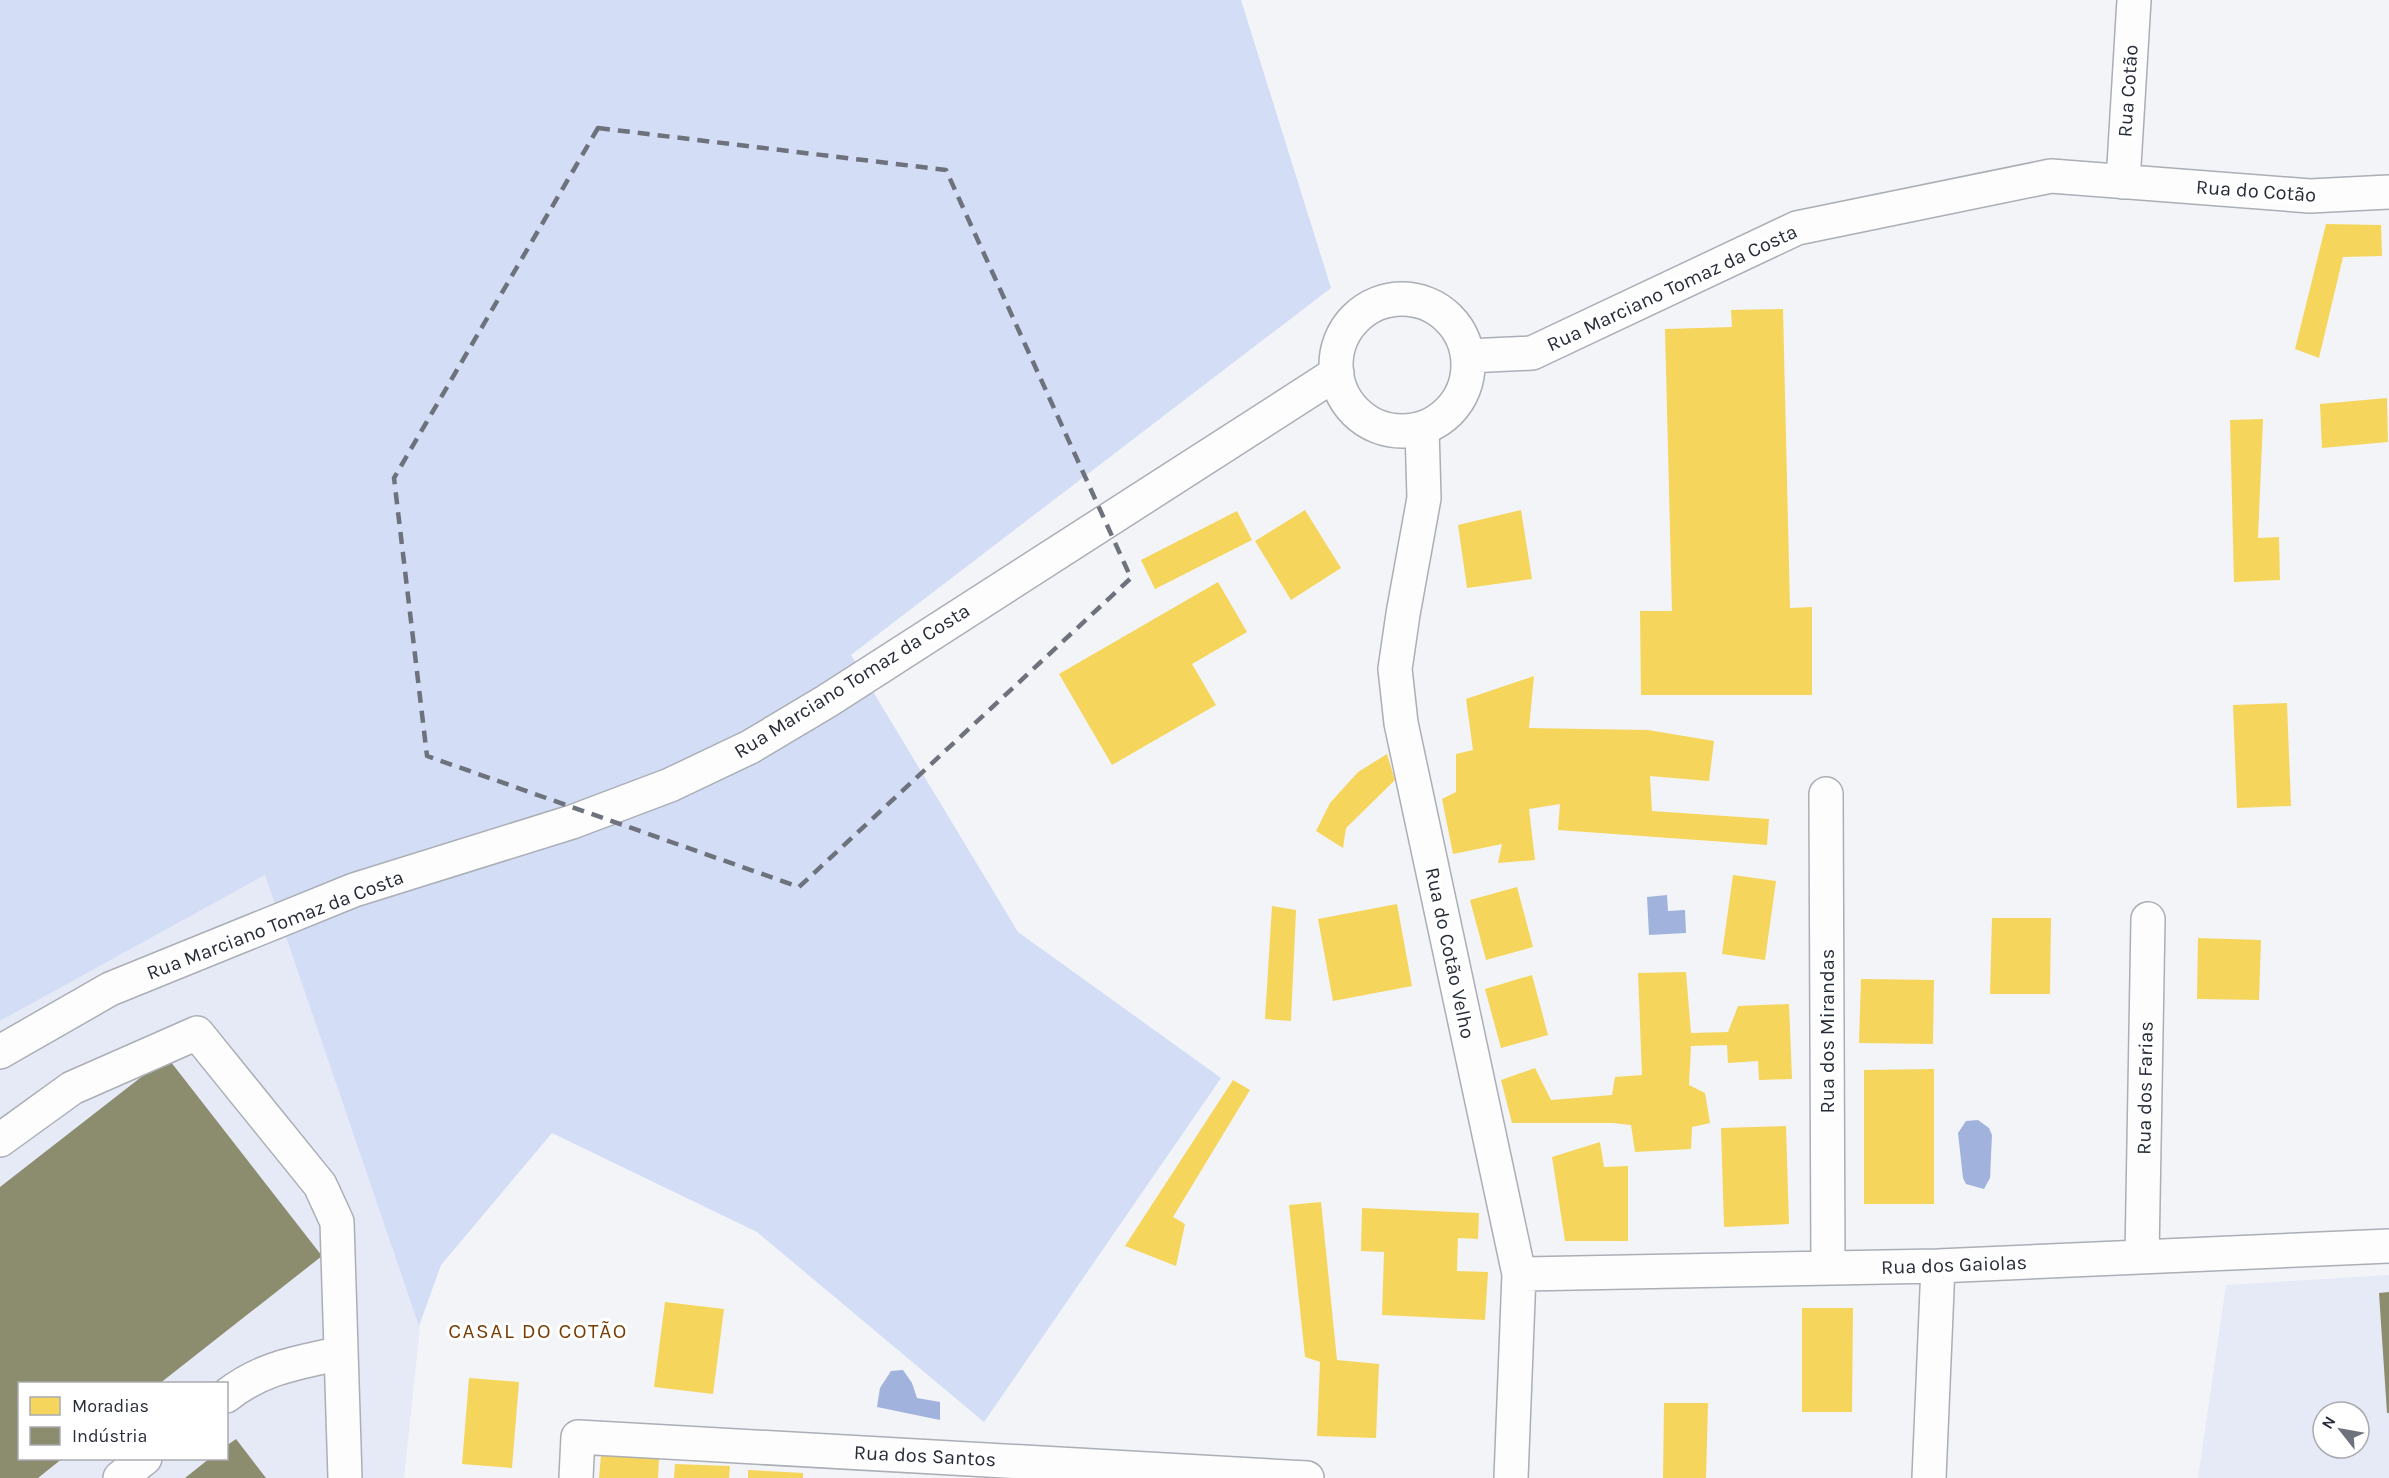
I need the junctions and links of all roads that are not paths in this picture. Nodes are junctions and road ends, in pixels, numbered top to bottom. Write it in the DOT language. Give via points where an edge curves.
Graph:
graph roads {
  1 [pos="2134,0"];
  2 [pos="2123,182"];
  3 [pos="2389,192"];
  4 [pos="1468,356"];
  5 [pos="1337,374"];
  6 [pos="1422,428"];
  7 [pos="1826,794"];
  8 [pos="2148,919"];
  9 [pos="0,1052"];
  10 [pos="0,1140"];
  11 [pos="2389,1246"];
  12 [pos="2142,1257"];
  13 [pos="1938,1266"];
  14 [pos="1828,1268"];
  15 [pos="1519,1275"];
  16 [pos="341,1353"];
  17 [pos="228,1395"];
  18 [pos="142,1460"];
  19 [pos="120,1478"];
  20 [pos="345,1478"];
  21 [pos="576,1478"];
  22 [pos="1307,1478"];
  23 [pos="1511,1478"];
  24 [pos="1929,1478"];
  1 -- 2 [label="street, Rua Cotão"];
  2 -- 3 [label="street, Rua do Cotão" via="2310,196"];
  2 -- 4 [label="street, Rua Marciano Tomaz da Costa" via="2051,176 1797,228 1532,353"];
  4 -- 5 [label="street" via="1462,336 1434,306 1394,299 1374,305 1344,333 1337,353"];
  4 -- 6 [label="street" via="1468,375 1453,408"];
  5 -- 6 [label="street" via="1352,409 1367,421 1384,429"];
  5 -- 9 [label="street, Rua Marciano Tomaz da Costa" via="750,747 670,785 572,822 354,890 110,989"];
  6 -- 15 [label="street, Rua do Cotão Velho" via="1424,498 1395,669 1401,723"];
  7 -- 14 [label="street, Rua dos Mirandas"];
  8 -- 12 [label="street, Rua dos Farias"];
  10 -- 16 [label="street" via="72,1088 197,1032 320,1185 337,1222"];
  11 -- 12 [label="street, Rua dos Gaiolas"];
  12 -- 13 [label="street, Rua dos Gaiolas"];
  13 -- 14 [label="street, Rua dos Gaiolas"];
  13 -- 24 [label="street"];
  14 -- 15 [label="street, Rua dos Gaiolas"];
  15 -- 23 [label="street, Rua do Cotão Velho"];
  16 -- 17 [label="street" via="269,1369"];
  16 -- 20 [label="street"];
  18 -- 19 [label="street"];
  21 -- 22 [label="street, Rua dos Santos" via="578,1437"];
}
